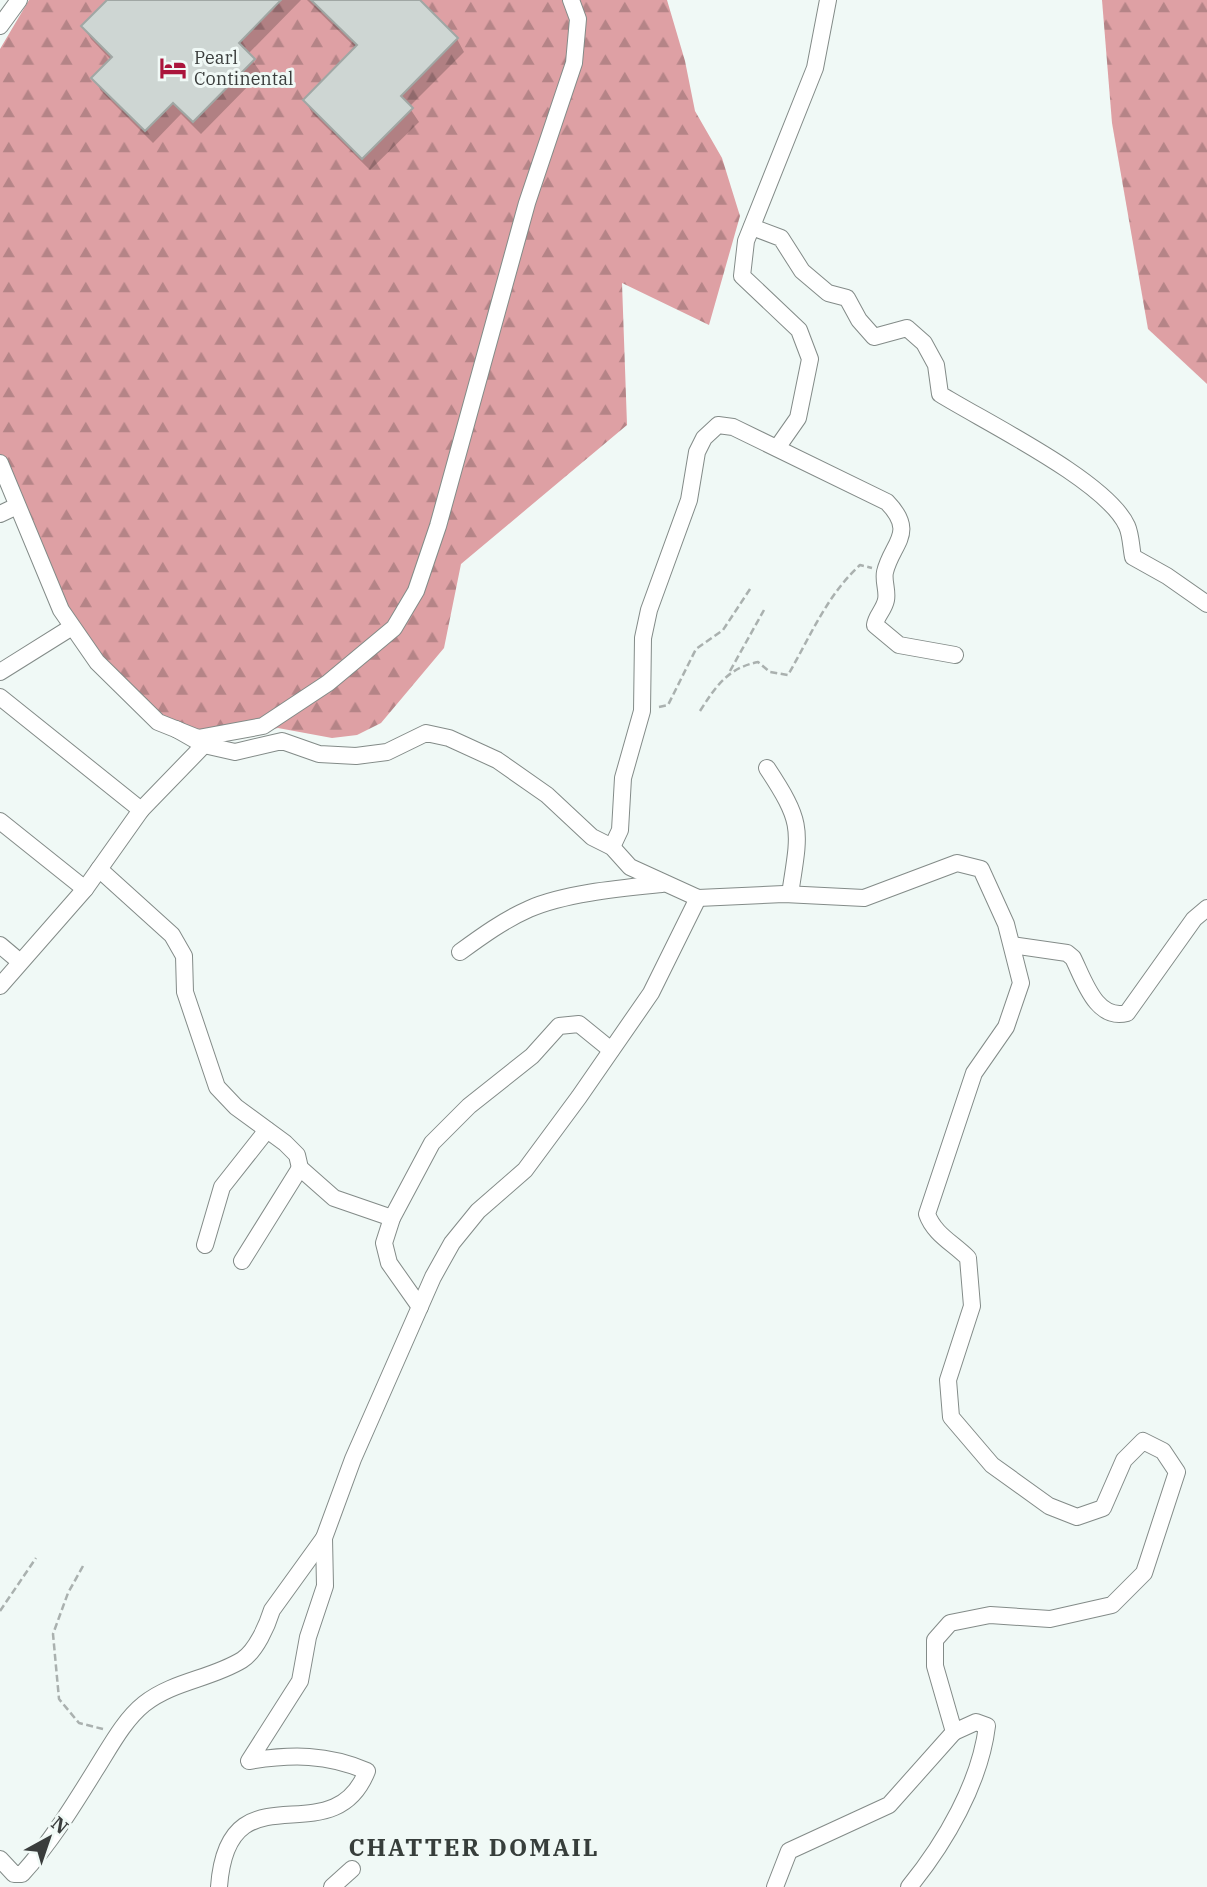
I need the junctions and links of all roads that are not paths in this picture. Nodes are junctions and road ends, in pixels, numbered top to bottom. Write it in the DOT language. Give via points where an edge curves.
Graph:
graph roads {
  1 [pos="19,0"];
  2 [pos="571,0"];
  3 [pos="828,0"];
  4 [pos="0,26"];
  5 [pos="752,227"];
  6 [pos="777,448"];
  7 [pos="0,463"];
  8 [pos="17,506"];
  9 [pos="0,514"];
  10 [pos="1207,604"];
  11 [pos="72,626"];
  12 [pos="956,655"];
  13 [pos="0,672"];
  14 [pos="0,697"];
  15 [pos="176,729"];
  16 [pos="204,745"];
  17 [pos="767,768"];
  18 [pos="141,810"];
  19 [pos="0,821"];
  20 [pos="612,847"];
  21 [pos="99,869"];
  22 [pos="662,884"];
  23 [pos="85,888"];
  24 [pos="790,894"];
  25 [pos="698,898"];
  26 [pos="1207,908"];
  27 [pos="0,945"];
  28 [pos="1012,945"];
  29 [pos="460,952"];
  30 [pos="19,961"];
  31 [pos="0,986"];
  32 [pos="611,1050"];
  33 [pos="267,1130"];
  34 [pos="300,1168"];
  35 [pos="393,1219"];
  36 [pos="205,1245"];
  37 [pos="243,1261"];
  38 [pos="420,1307"];
  39 [pos="324,1538"];
  40 [pos="954,1732"];
  41 [pos="0,1859"];
  42 [pos="352,1869"];
  43 [pos="7,1878"];
  44 [pos="219,1887"];
  45 [pos="332,1887"];
  46 [pos="775,1887"];
  47 [pos="909,1887"];
  1 -- 4 [label="street"];
  2 -- 15 [label="street" via="579,19 574,62 527,203 416,592 394,628 328,683 262,726 198,738"];
  3 -- 5 [label="street" via="815,68"];
  5 -- 6 [label="street" via="743,276 799,330 810,359 798,418"];
  5 -- 10 [label="street" via="781,238 802,271 828,293 847,298 874,337 907,328 916,335 936,365 940,394 1065,468 1111,504 1127,526 1133,557"];
  6 -- 12 [label="street" via="887,502 895,511 901,525 898,547 885,571 887,598 876,625 899,645"];
  6 -- 20 [label="street" via="733,426 718,425 697,452 689,500 649,610 643,638 642,711 623,778 620,830"];
  7 -- 8 [label="street"];
  8 -- 9 [label="street"];
  8 -- 11 [label="street"];
  11 -- 13 [label="street"];
  11 -- 15 [label="street" via="97,662 158,722"];
  14 -- 18 [label="street"];
  15 -- 16 [label="street"];
  16 -- 18 [label="street"];
  16 -- 20 [label="street" via="235,752 282,741 318,754 356,756 387,752 426,733 449,738 497,760 547,795 592,838"];
  17 -- 24 [label="street" via="797,823 799,840"];
  18 -- 21 [label="street"];
  19 -- 23 [label="street"];
  20 -- 22 [label="street" via="630,867"];
  21 -- 23 [label="street"];
  21 -- 33 [label="street" via="172,934 184,956 185,992 217,1087"];
  22 -- 25 [label="street"];
  22 -- 29 [label="street" via="610,889 531,908 492,928"];
  23 -- 30 [label="street"];
  24 -- 25 [label="street"];
  24 -- 28 [label="street" via="864,898 957,863 981,869"];
  25 -- 32 [label="street" via="651,993"];
  26 -- 28 [label="street" via="1194,919 1127,1013 1118,1015 1096,1002 1067,953"];
  27 -- 30 [label="street"];
  28 -- 40 [label="street" via="1021,983 1006,1027 974,1073 927,1214 933,1229 968,1258 972,1306 948,1380 951,1417 992,1465 1049,1506 1077,1517 1103,1508 1124,1460 1143,1441 1163,1451 1177,1472 1144,1573 1112,1605 1050,1619 990,1615 950,1623 935,1640 935,1666"];
  30 -- 31 [label="street"];
  32 -- 35 [label="street" via="579,1024 559,1026 532,1056 469,1106 432,1143"];
  32 -- 38 [label="street" via="525,1170 478,1211 452,1243"];
  33 -- 34 [label="street" via="297,1155"];
  33 -- 36 [label="street" via="222,1187"];
  34 -- 35 [label="street" via="334,1198"];
  34 -- 37 [label="street"];
  35 -- 38 [label="street" via="384,1243 389,1264"];
  38 -- 39 [label="street" via="353,1459"];
  39 -- 43 [label="street" via="243,1660 164,1690 142,1706 119,1733 48,1845 22,1874"];
  39 -- 44 [label="street" via="325,1587 308,1637 300,1681 249,1761 306,1756 340,1760 367,1771 360,1788 341,1807 264,1817 238,1828 221,1857"];
  40 -- 46 [label="street" via="889,1805 789,1851"];
  40 -- 47 [label="street" via="976,1722 987,1726 984,1748 951,1826"];
  41 -- 43 [label="street"];
  42 -- 45 [label="street"];
}
